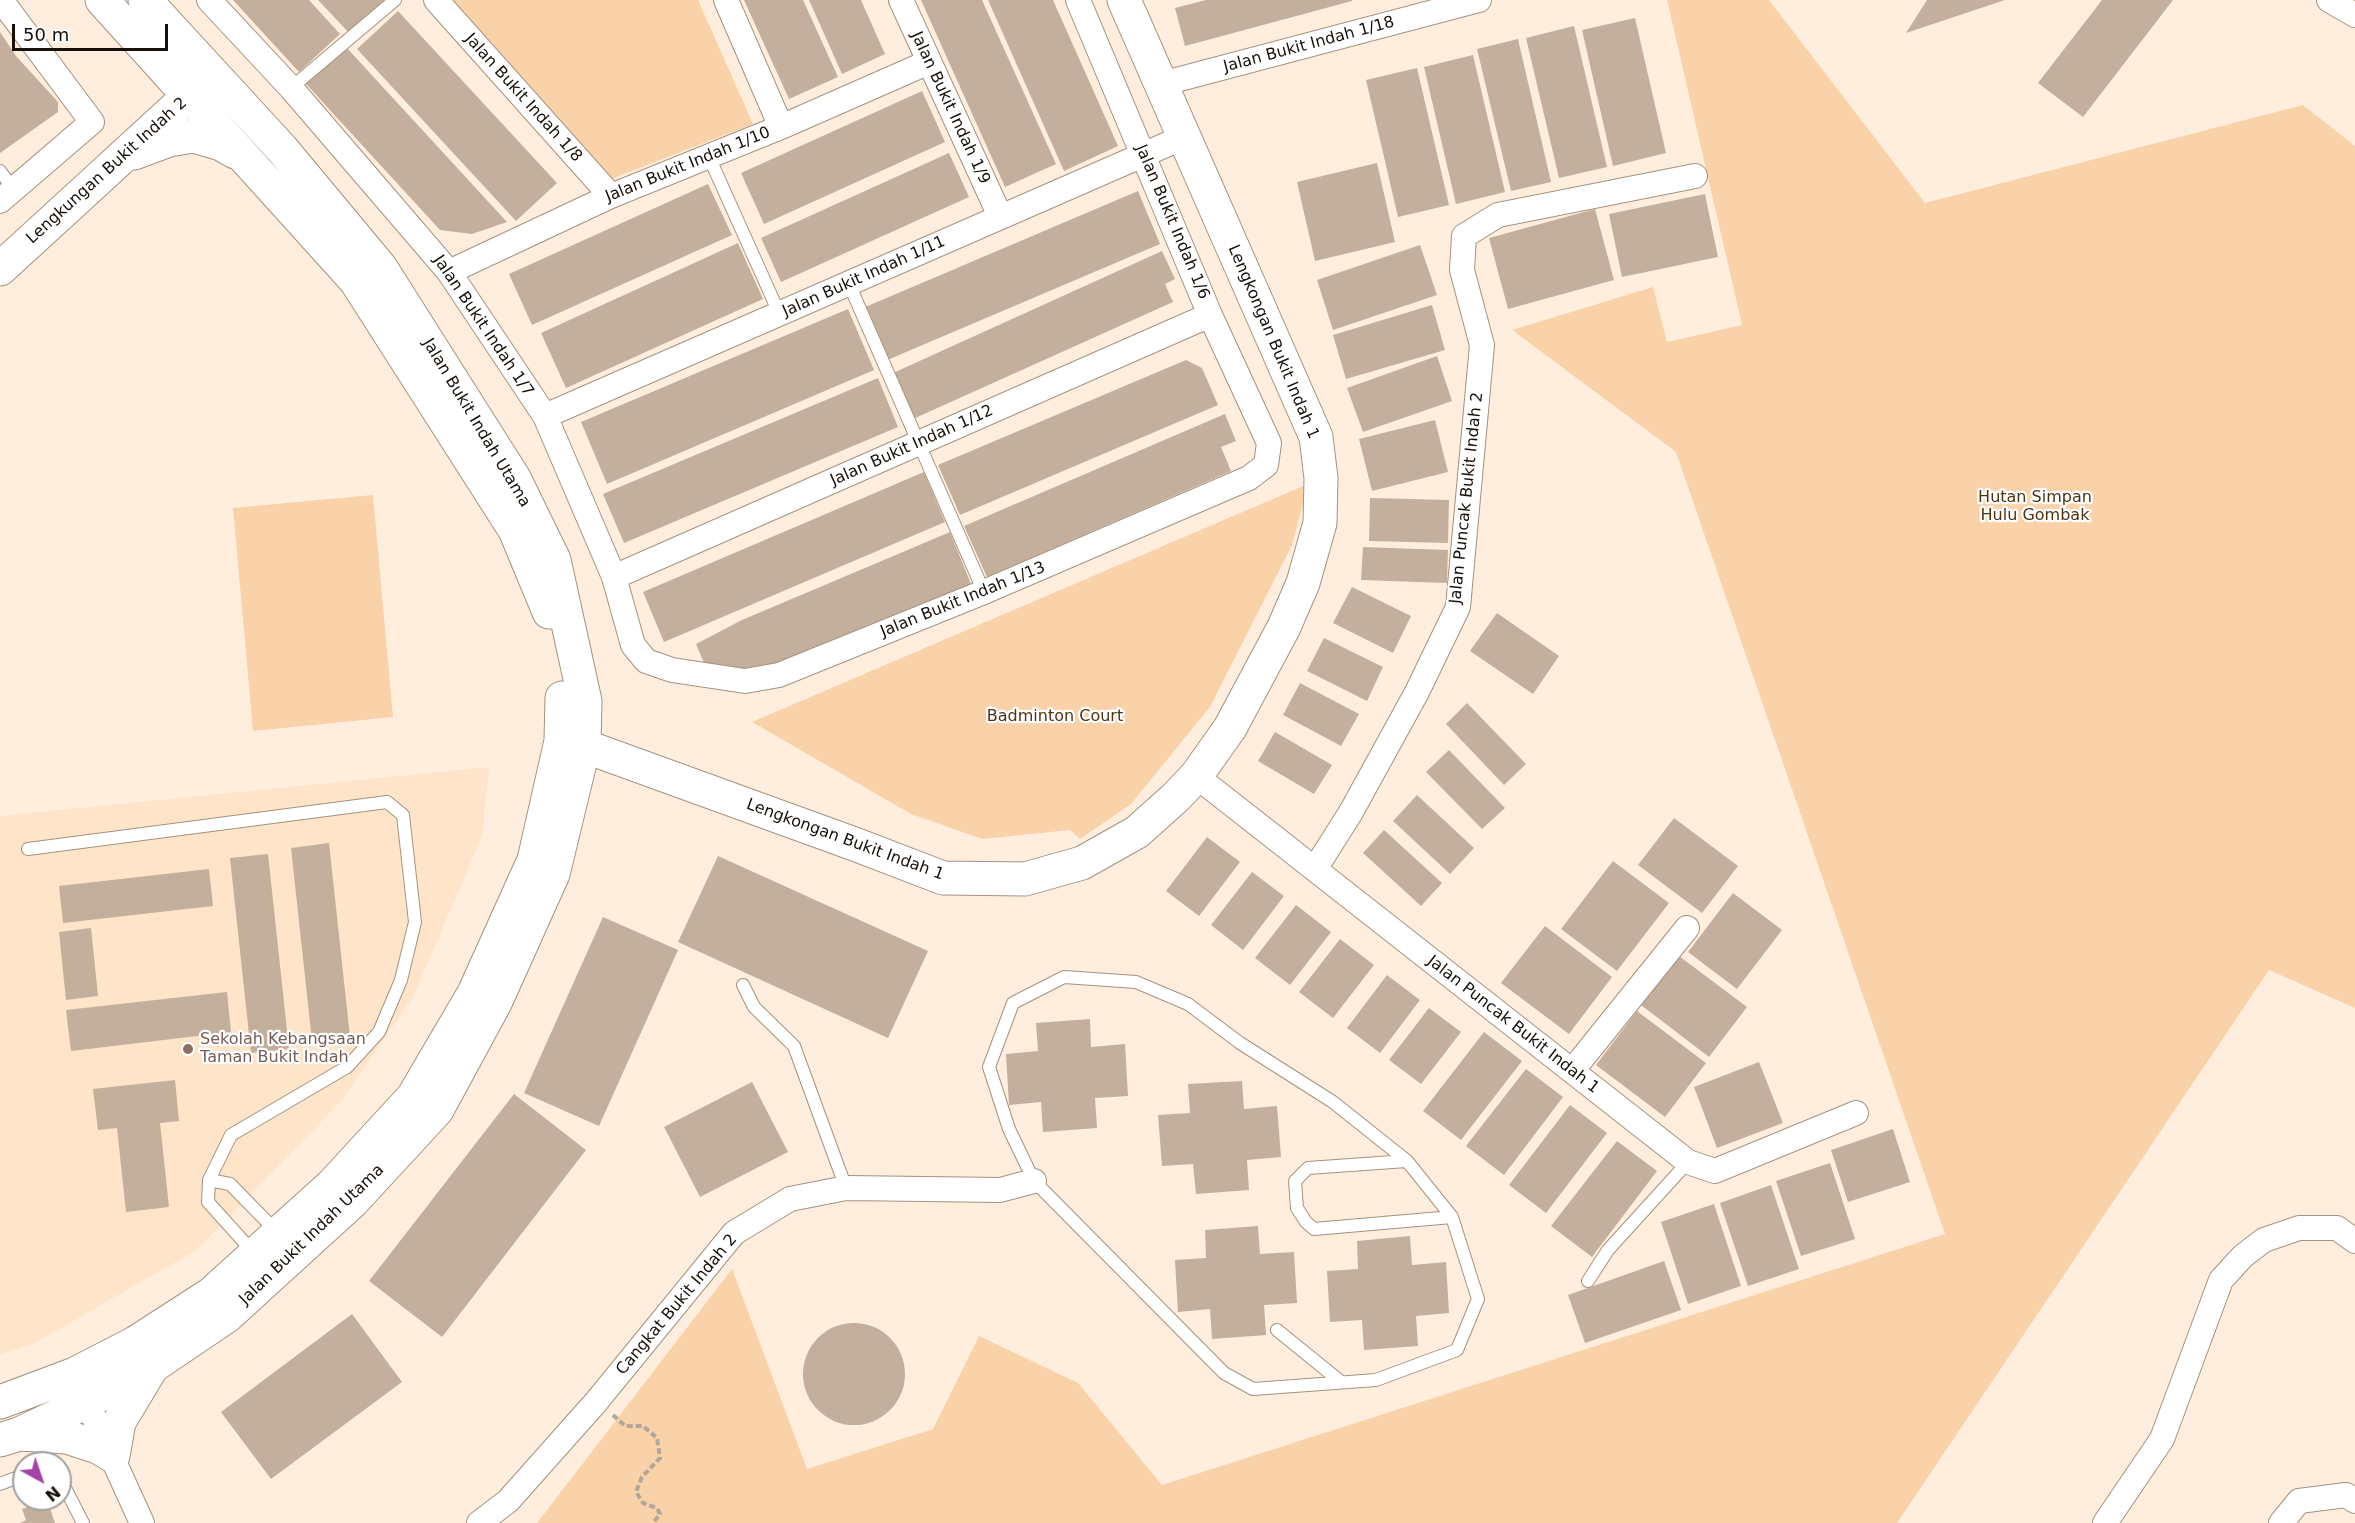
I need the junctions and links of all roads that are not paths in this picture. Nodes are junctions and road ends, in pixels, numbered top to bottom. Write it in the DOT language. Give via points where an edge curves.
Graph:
graph roads {
  1 [pos="1,0"];
  2 [pos="102,0"];
  3 [pos="146,0"];
  4 [pos="210,0"];
  5 [pos="395,0"];
  6 [pos="436,0"];
  7 [pos="726,0"];
  8 [pos="901,0"];
  9 [pos="1078,0"];
  10 [pos="1124,0"];
  11 [pos="2329,0"];
  12 [pos="1464,2"];
  13 [pos="2355,15"];
  14 [pos="156,61"];
  15 [pos="929,62"];
  16 [pos="213,74"];
  17 [pos="1161,84"];
  18 [pos="291,88"];
  19 [pos="188,97"];
  20 [pos="781,127"];
  21 [pos="1184,137"];
  22 [pos="242,156"];
  23 [pos="1144,156"];
  24 [pos="121,157"];
  25 [pos="709,157"];
  26 [pos="1695,176"];
  27 [pos="5,187"];
  28 [pos="611,196"];
  29 [pos="1000,216"];
  30 [pos="0,269"];
  31 [pos="449,272"];
  32 [pos="849,284"];
  33 [pos="780,315"];
  34 [pos="1210,315"];
  35 [pos="545,416"];
  36 [pos="918,443"];
  37 [pos="1269,443"];
  38 [pos="614,577"];
  39 [pos="984,592"];
  40 [pos="633,645"];
  41 [pos="572,743"];
  42 [pos="1196,776"];
  43 [pos="28,849"];
  44 [pos="1315,869"];
  45 [pos="1687,928"];
  46 [pos="742,984"];
  47 [pos="1572,1071"];
  48 [pos="1856,1113"];
  49 [pos="1407,1161"];
  50 [pos="1688,1162"];
  51 [pos="209,1180"];
  52 [pos="1034,1180"];
  53 [pos="846,1188"];
  54 [pos="1452,1217"];
  55 [pos="2355,1241"];
  56 [pos="266,1244"];
  57 [pos="1588,1281"];
  58 [pos="1277,1330"];
  59 [pos="153,1366"];
  60 [pos="1341,1382"];
  61 [pos="81,1388"];
  62 [pos="0,1402"];
  63 [pos="10,1437"];
  64 [pos="113,1456"];
  65 [pos="72,1500"];
  66 [pos="2355,1501"];
  67 [pos="84,1523"];
  68 [pos="142,1523"];
  69 [pos="479,1523"];
  70 [pos="2105,1523"];
  71 [pos="2281,1523"];
  1 -- 27 [label="street" via="92,122"];
  2 -- 14 [label="street, Jalan Bukit Indah Utama"];
  3 -- 16 [label="street, Jalan Bukit Indah Utama"];
  4 -- 18 [label="street, Jalan Bukit Indah 1/7"];
  5 -- 18 [label="lane"];
  6 -- 28 [label="street, Jalan Bukit Indah 1/8"];
  7 -- 20 [label="street"];
  8 -- 15 [label="street, Jalan Bukit Indah 1/9"];
  9 -- 23 [label="street, Jalan Bukit Indah 1/6"];
  10 -- 17 [label="street, Lengkongan Bukit Indah 1"];
  11 -- 13 [label="street"];
  12 -- 17 [label="street, Jalan Bukit Indah 1/18"];
  14 -- 19 [label="street, Jalan Bukit Indah Utama"];
  14 -- 24 [label="street" via="159,87 152,119"];
  15 -- 20 [label="street, Jalan Bukit Indah 1/10"];
  15 -- 29 [label="street, Jalan Bukit Indah 1/9"];
  16 -- 19 [label="street, Lengkungan Bukit Indah 2"];
  16 -- 41 [label="street, Jalan Bukit Indah Utama" via="282,149 381,268 514,478 554,560 585,701"];
  17 -- 21 [label="street, Lengkongan Bukit Indah 1"];
  18 -- 31 [label="street, Jalan Bukit Indah 1/7"];
  19 -- 22 [label="street, Jalan Bukit Indah Utama"];
  19 -- 24 [label="street, Lengkungan Bukit Indah 2"];
  20 -- 25 [label="street, Jalan Bukit Indah 1/10"];
  21 -- 23 [label="street, Jalan Bukit Indah 1/11"];
  21 -- 42 [label="street, Lengkongan Bukit Indah 1" via="1316,437 1321,478 1320,523 1304,583 1230,728"];
  22 -- 24 [label="street" via="221,144 193,136"];
  22 -- 41 [label="street, Jalan Bukit Indah Utama" via="356,281 515,530 551,617"];
  23 -- 29 [label="street, Jalan Bukit Indah 1/11"];
  23 -- 34 [label="street, Jalan Bukit Indah 1/6"];
  24 -- 30 [label="street, Lengkungan Bukit Indah 2"];
  25 -- 28 [label="street, Jalan Bukit Indah 1/10"];
  25 -- 33 [label="lane"];
  26 -- 44 [label="street, Jalan Puncak Bukit Indah 2" via="1498,215 1464,236 1462,270 1482,345 1458,607 1417,692"];
  28 -- 31 [label="street, Jalan Bukit Indah 1/10"];
  29 -- 32 [label="street, Jalan Bukit Indah 1/11"];
  31 -- 35 [label="street, Jalan Bukit Indah 1/7"];
  32 -- 33 [label="street, Jalan Bukit Indah 1/11"];
  32 -- 36 [label="lane"];
  33 -- 35 [label="street, Jalan Bukit Indah 1/11"];
  34 -- 36 [label="street, Jalan Bukit Indah 1/12"];
  34 -- 37 [label="street, Jalan Bukit Indah 1/6"];
  35 -- 38 [label="street, Jalan Bukit Indah 1/7"];
  36 -- 38 [label="street, Jalan Bukit Indah 1/12"];
  36 -- 39 [label="lane"];
  37 -- 39 [label="street, Jalan Bukit Indah 1/13" via="1266,465 1249,478"];
  38 -- 40 [label="street, Jalan Bukit Indah 1/7"];
  39 -- 40 [label="street, Jalan Bukit Indah 1/13" via="779,675 745,681 683,672 646,661"];
  41 -- 42 [label="street, Lengkongan Bukit Indah 1" via="943,878 1025,879 1082,863 1137,831"];
  41 -- 56 [label="street, Jalan Bukit Indah Utama" via="534,860 474,993 413,1097 332,1185"];
  41 -- 59 [label="street, Jalan Bukit Indah Utama" via="553,874 495,1003 437,1110 353,1201 227,1316"];
  42 -- 44 [label="street, Jalan Puncak Bukit Indah 1"];
  43 -- 51 [label="lane" via="387,802 403,815 416,922 401,981 379,1032 347,1067 231,1135"];
  44 -- 47 [label="street, Jalan Puncak Bukit Indah 1"];
  45 -- 47 [label="street"];
  46 -- 53 [label="lane" via="754,1007 794,1046"];
  47 -- 50 [label="street, Jalan Puncak Bukit Indah 1"];
  48 -- 50 [label="street, Jalan Puncak Bukit Indah 1" via="1715,1171"];
  49 -- 52 [label="lane" via="1333,1102 1240,1043 1188,1004 1136,982 1064,977 1013,1003 989,1067 1009,1129"];
  49 -- 54 [label="lane"];
  49 -- 54 [label="lane" via="1308,1168 1295,1181 1297,1208 1314,1228"];
  50 -- 57 [label="lane" via="1608,1250"];
  51 -- 56 [label="lane" via="231,1184"];
  51 -- 56 [label="lane" via="208,1202"];
  52 -- 53 [label="street, Cangkat Bukit Indah 2" via="1000,1190"];
  52 -- 60 [label="lane" via="1224,1373 1253,1389"];
  53 -- 69 [label="street, Cangkat Bukit Indah 2" via="790,1199 734,1233 596,1402 508,1501"];
  54 -- 60 [label="lane" via="1478,1299 1457,1350 1376,1380"];
  55 -- 70 [label="street" via="2337,1228 2299,1228 2264,1240 2221,1280 2162,1439"];
  56 -- 61 [label="street, Jalan Bukit Indah Utama" via="211,1294 135,1343"];
  58 -- 60 [label="lane"];
  59 -- 61 [label="street, Jalan Bukit Indah Utama"];
  59 -- 64 [label="street" via="119,1422"];
  61 -- 62 [label="street, Jalan Bukit Indah Utama"];
  61 -- 63 [label="street, Jalan Bukit Indah Utama"];
  61 -- 64 [label="street"];
  63 -- 64 [label="street" via="67,1437"];
  64 -- 68 [label="street"];
  65 -- 67 [label="lane"];
  66 -- 71 [label="street" via="2346,1495 2299,1501"];
}
